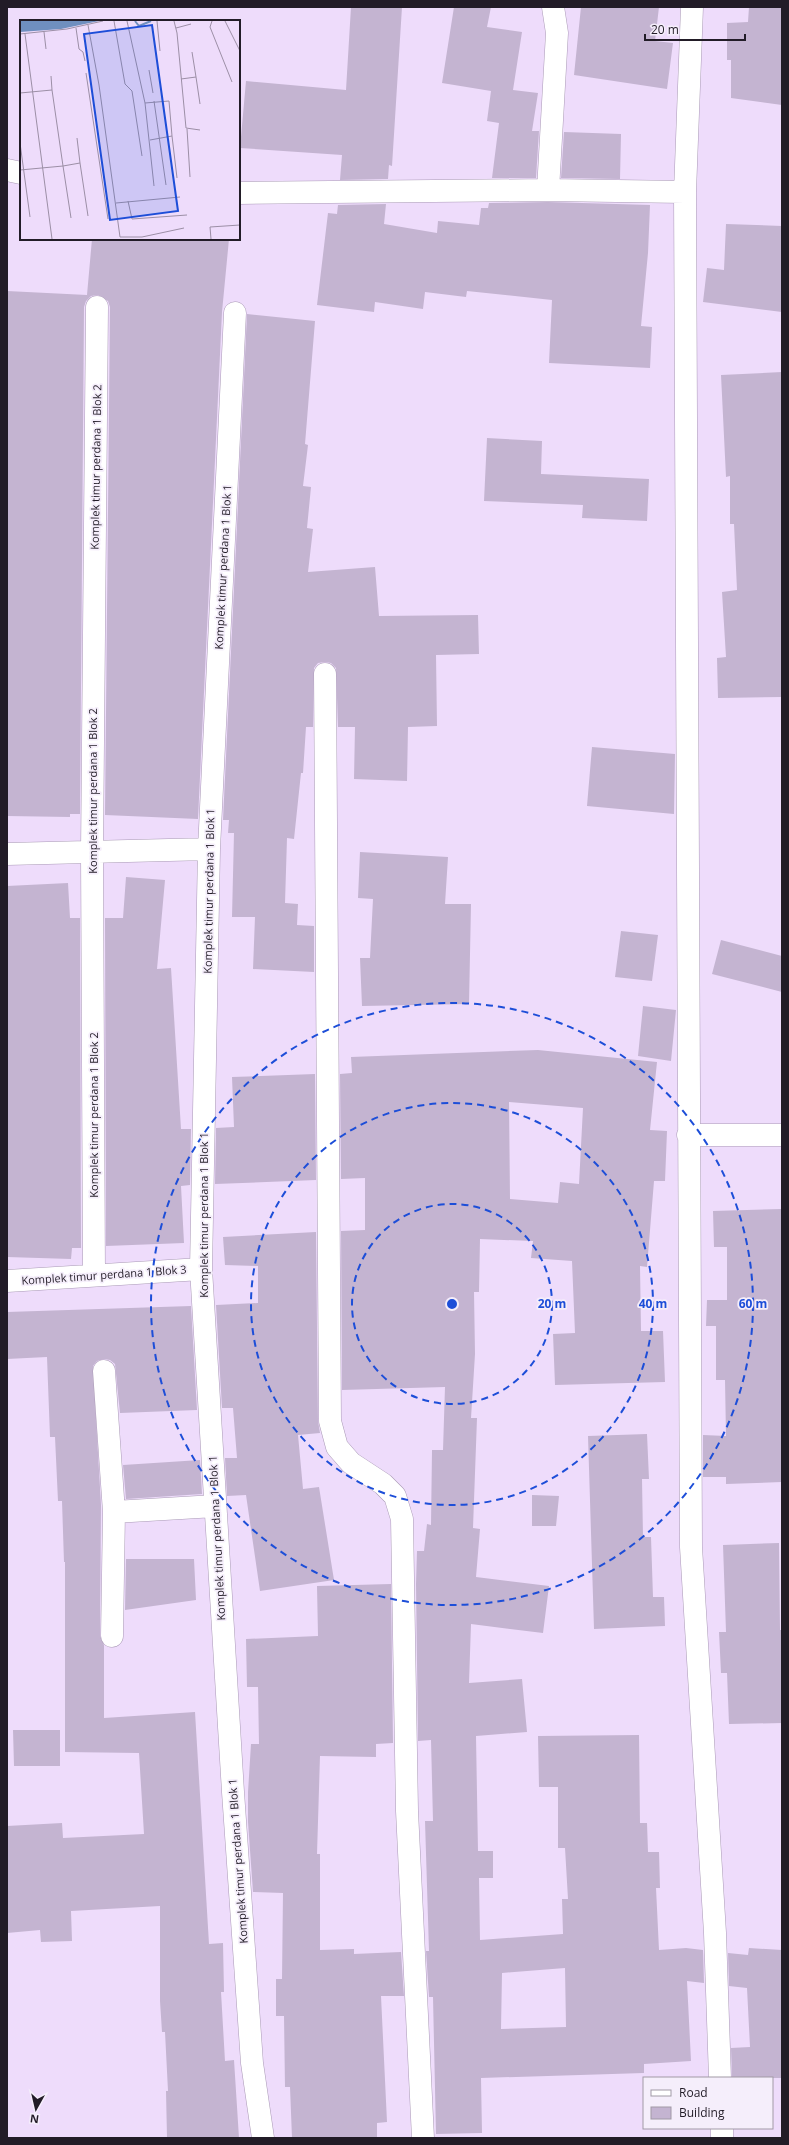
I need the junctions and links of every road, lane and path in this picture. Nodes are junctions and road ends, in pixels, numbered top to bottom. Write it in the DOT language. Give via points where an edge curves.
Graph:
graph roads {
  1 [pos="553,7"];
  2 [pos="692,7"];
  3 [pos="7,170"];
  4 [pos="20,173"];
  5 [pos="548,190"];
  6 [pos="685,192"];
  7 [pos="240,193"];
  8 [pos="98,307"];
  9 [pos="235,313"];
  10 [pos="325,674"];
  11 [pos="209,848"];
  12 [pos="92,852"];
  13 [pos="7,854"];
  14 [pos="782,1134"];
  15 [pos="688,1135"];
  16 [pos="201,1269"];
  17 [pos="94,1275"];
  18 [pos="7,1281"];
  19 [pos="104,1371"];
  20 [pos="215,1506"];
  21 [pos="114,1512"];
  22 [pos="112,1636"];
  23 [pos="720,2077"];
  24 [pos="263,2138"];
  25 [pos="423,2138"];
  1 -- 5 [label="street" via="557,33"];
  2 -- 6 [label="street"];
  3 -- 4 [label="street"];
  5 -- 6 [label="street"];
  5 -- 7 [label="street"];
  6 -- 15 [label="street"];
  8 -- 12 [label="street, Komplek timur perdana 1 Blok 2"];
  9 -- 11 [label="street, Komplek timur perdana 1 Blok 1"];
  10 -- 25 [label="street" via="330,1421 337,1447 351,1463 383,1484 395,1496 402,1519 407,1811"];
  11 -- 12 [label="street"];
  11 -- 16 [label="street, Komplek timur perdana 1 Blok 1"];
  12 -- 13 [label="street"];
  12 -- 17 [label="street, Komplek timur perdana 1 Blok 2"];
  14 -- 15 [label="street"];
  15 -- 23 [label="street" via="691,1546 715,1933"];
  16 -- 17 [label="street, Komplek timur perdana 1 Blok 3"];
  16 -- 20 [label="street, Komplek timur perdana 1 Blok 1"];
  17 -- 18 [label="street, Komplek timur perdana 1 Blok 3"];
  19 -- 21 [label="street"];
  20 -- 21 [label="street"];
  20 -- 24 [label="street, Komplek timur perdana 1 Blok 1" via="252,2063"];
  21 -- 22 [label="street"];
}
